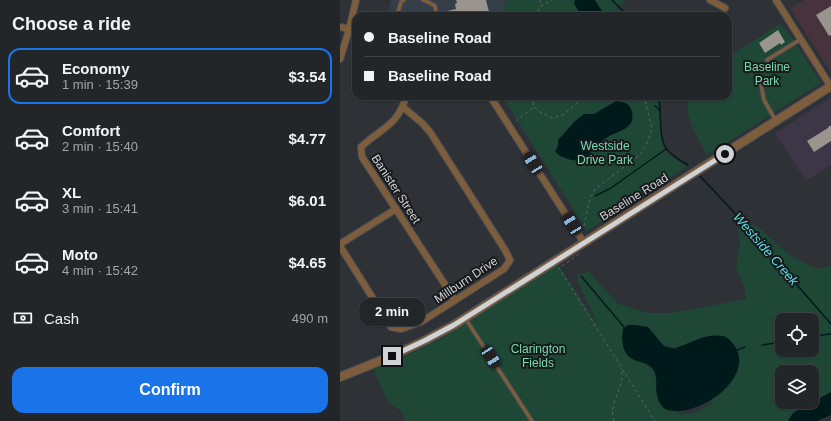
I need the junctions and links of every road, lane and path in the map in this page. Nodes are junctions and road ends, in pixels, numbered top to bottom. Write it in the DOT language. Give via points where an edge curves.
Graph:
graph roads {
  1 [pos="356,0"];
  2 [pos="404,0"];
  3 [pos="423,0"];
  4 [pos="540,0"];
  5 [pos="552,0"];
  6 [pos="710,0"];
  7 [pos="776,0"];
  8 [pos="541,6"];
  9 [pos="725,8"];
  10 [pos="355,12"];
  11 [pos="398,12"];
  12 [pos="436,12"];
  13 [pos="536,12"];
  14 [pos="340,27"];
  15 [pos="352,31"];
  16 [pos="352,33"];
  17 [pos="801,39"];
  18 [pos="340,59"];
  19 [pos="768,60"];
  20 [pos="761,84"];
  21 [pos="831,86"];
  22 [pos="405,100"];
  23 [pos="493,100"];
  24 [pos="533,100"];
  25 [pos="581,100"];
  26 [pos="645,100"];
  27 [pos="534,107"];
  28 [pos="404,108"];
  29 [pos="516,121"];
  30 [pos="776,121"];
  31 [pos="396,209"];
  32 [pos="584,226"];
  33 [pos="584,243"];
  34 [pos="340,245"];
  35 [pos="578,252"];
  36 [pos="455,300"];
  37 [pos="465,318"];
  38 [pos="620,365"];
  39 [pos="340,377"];
  40 [pos="532,421"];
  41 [pos="614,421"];
  42 [pos="655,421"];
  1 -- 10 [label="street"];
  2 -- 11 [label="lane"];
  3 -- 12 [label="lane" via="435,6"];
  4 -- 8 [label="path"];
  5 -- 8 [label="path"];
  6 -- 9 [label="street"];
  7 -- 17 [label="street"];
  8 -- 13 [label="path"];
  14 -- 15 [label="street"];
  16 -- 18 [label="street"];
  17 -- 19 [label="lane"];
  17 -- 21 [label="street"];
  20 -- 30 [label="lane" via="764,100"];
  21 -- 30 [label="street, Baseline Road"];
  22 -- 28 [label="street"];
  23 -- 33 [label="street"];
  24 -- 27 [label="path"];
  25 -- 27 [label="path" via="566,114 556,118"];
  26 -- 32 [label="path" via="652,129 646,146 640,154 595,189 590,198"];
  27 -- 29 [label="path"];
  28 -- 31 [label="street, Banister Street" via="388,126 361,147 362,157"];
  28 -- 36 [label="street, Millburn Drive" via="430,132 510,260 504,269"];
  30 -- 33 [label="street, Baseline Road"];
  31 -- 34 [label="street"];
  31 -- 36 [label="street, Banister Street"];
  33 -- 37 [label="street, Baseline Road"];
  34 -- 36 [label="street, Millburn Drive" via="391,326 401,330 410,327"];
  35 -- 38 [label="path" via="578,256 559,268"];
  37 -- 39 [label="street, Baseline Road" via="424,341"];
  37 -- 40 [label="lane"];
  38 -- 41 [label="path" via="622,375 612,411"];
  38 -- 42 [label="path"];
}
